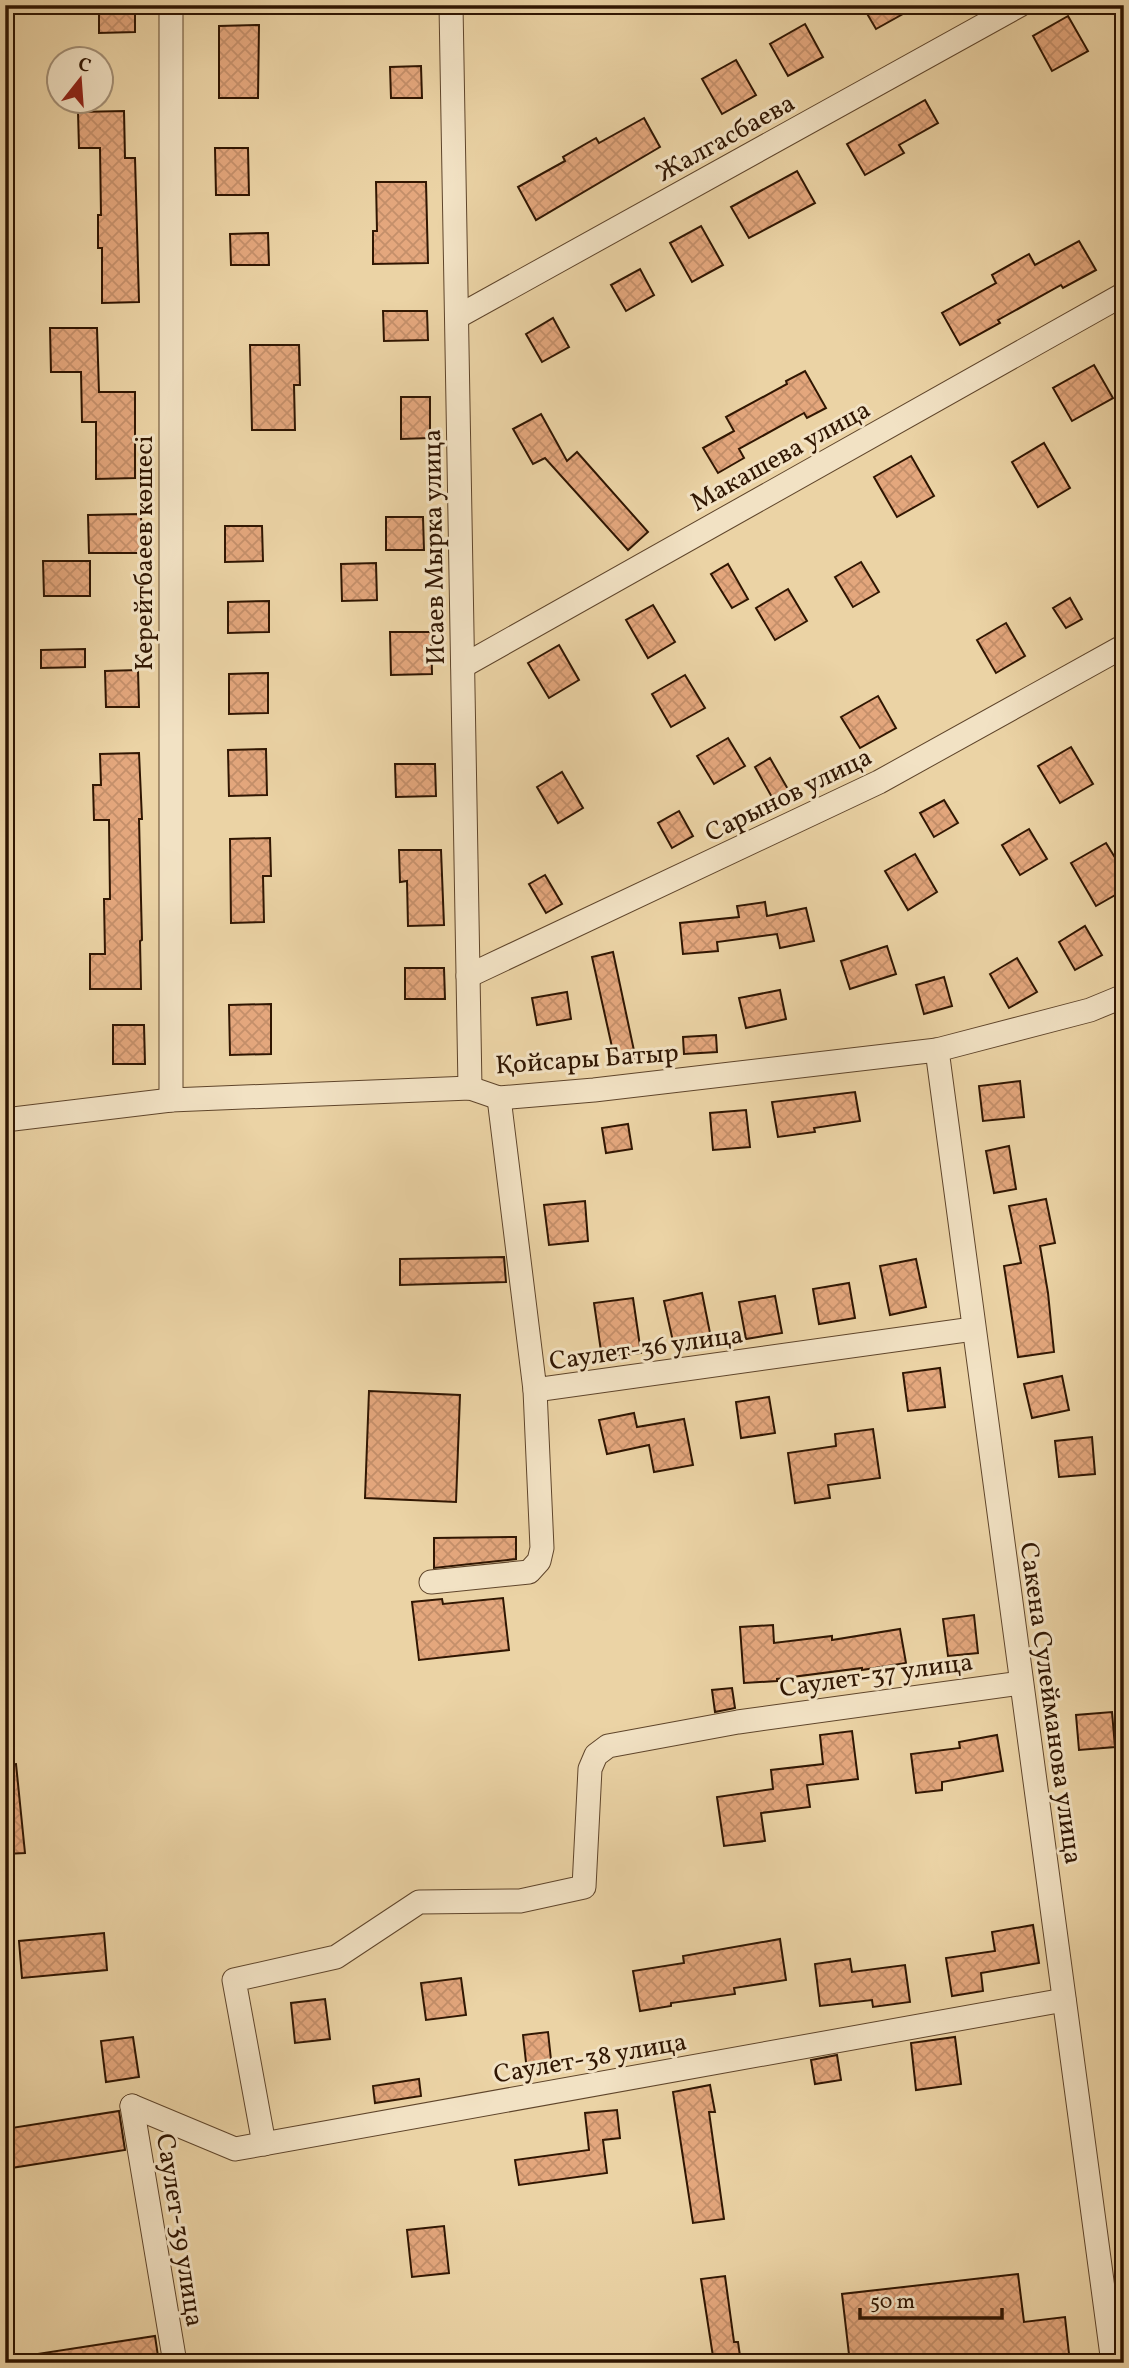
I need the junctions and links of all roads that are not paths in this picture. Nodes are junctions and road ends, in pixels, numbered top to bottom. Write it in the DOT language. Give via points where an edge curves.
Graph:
graph roads {
  1 [pos="171,5"];
  2 [pos="451,5"];
  3 [pos="1020,5"];
  4 [pos="1124,294"];
  5 [pos="457,317"];
  6 [pos="1124,646"];
  7 [pos="463,666"];
  8 [pos="468,976"];
  9 [pos="1124,996"];
  10 [pos="937,1050"];
  11 [pos="470,1088"];
  12 [pos="499,1098"];
  13 [pos="171,1100"];
  14 [pos="5,1120"];
  15 [pos="973,1329"];
  16 [pos="535,1390"];
  17 [pos="431,1582"];
  18 [pos="1021,1683"];
  19 [pos="1064,2000"];
  20 [pos="132,2106"];
  21 [pos="264,2144"];
  22 [pos="175,2363"];
  23 [pos="1113,2363"];
  1 -- 13 [label="street, Керейтбаеев көшесі"];
  2 -- 5 [label="street, Исаев Мырка улица"];
  3 -- 5 [label="street, Жалгасбаева"];
  4 -- 7 [label="street, Макашева улица"];
  5 -- 7 [label="street, Исаев Мырка улица"];
  6 -- 8 [label="street, Сарынов улица" via="879,782"];
  7 -- 8 [label="street, Исаев Мырка улица"];
  8 -- 11 [label="street, Исаев Мырка улица"];
  9 -- 10 [label="street, Қойсары Батыр" via="1090,1010"];
  10 -- 12 [label="street, Қойсары Батыр"];
  10 -- 15 [label="street, Сакена Сулейманова улица"];
  11 -- 12 [label="street, Қойсары Батыр"];
  11 -- 13 [label="street, Қойсары Батыр"];
  12 -- 16 [label="street, Саулет-36 улица"];
  13 -- 14 [label="street, Қойсары Батыр"];
  15 -- 16 [label="street, Саулет-36 улица"];
  15 -- 18 [label="street, Сакена Сулейманова улица"];
  16 -- 17 [label="street" via="539,1561 528,1572"];
  18 -- 19 [label="street, Сакена Сулейманова улица"];
  18 -- 21 [label="street, Саулет-37 улица" via="738,1722 608,1746 596,1755 590,1769 584,1887 520,1901 419,1902 336,1957 234,1980"];
  19 -- 21 [label="street, Саулет-38 улица"];
  19 -- 23 [label="street, Сакена Сулейманова улица"];
  20 -- 21 [label="street, Саулет-38 улица" via="235,2149"];
  20 -- 22 [label="street, Саулет-39 улица"];
}
